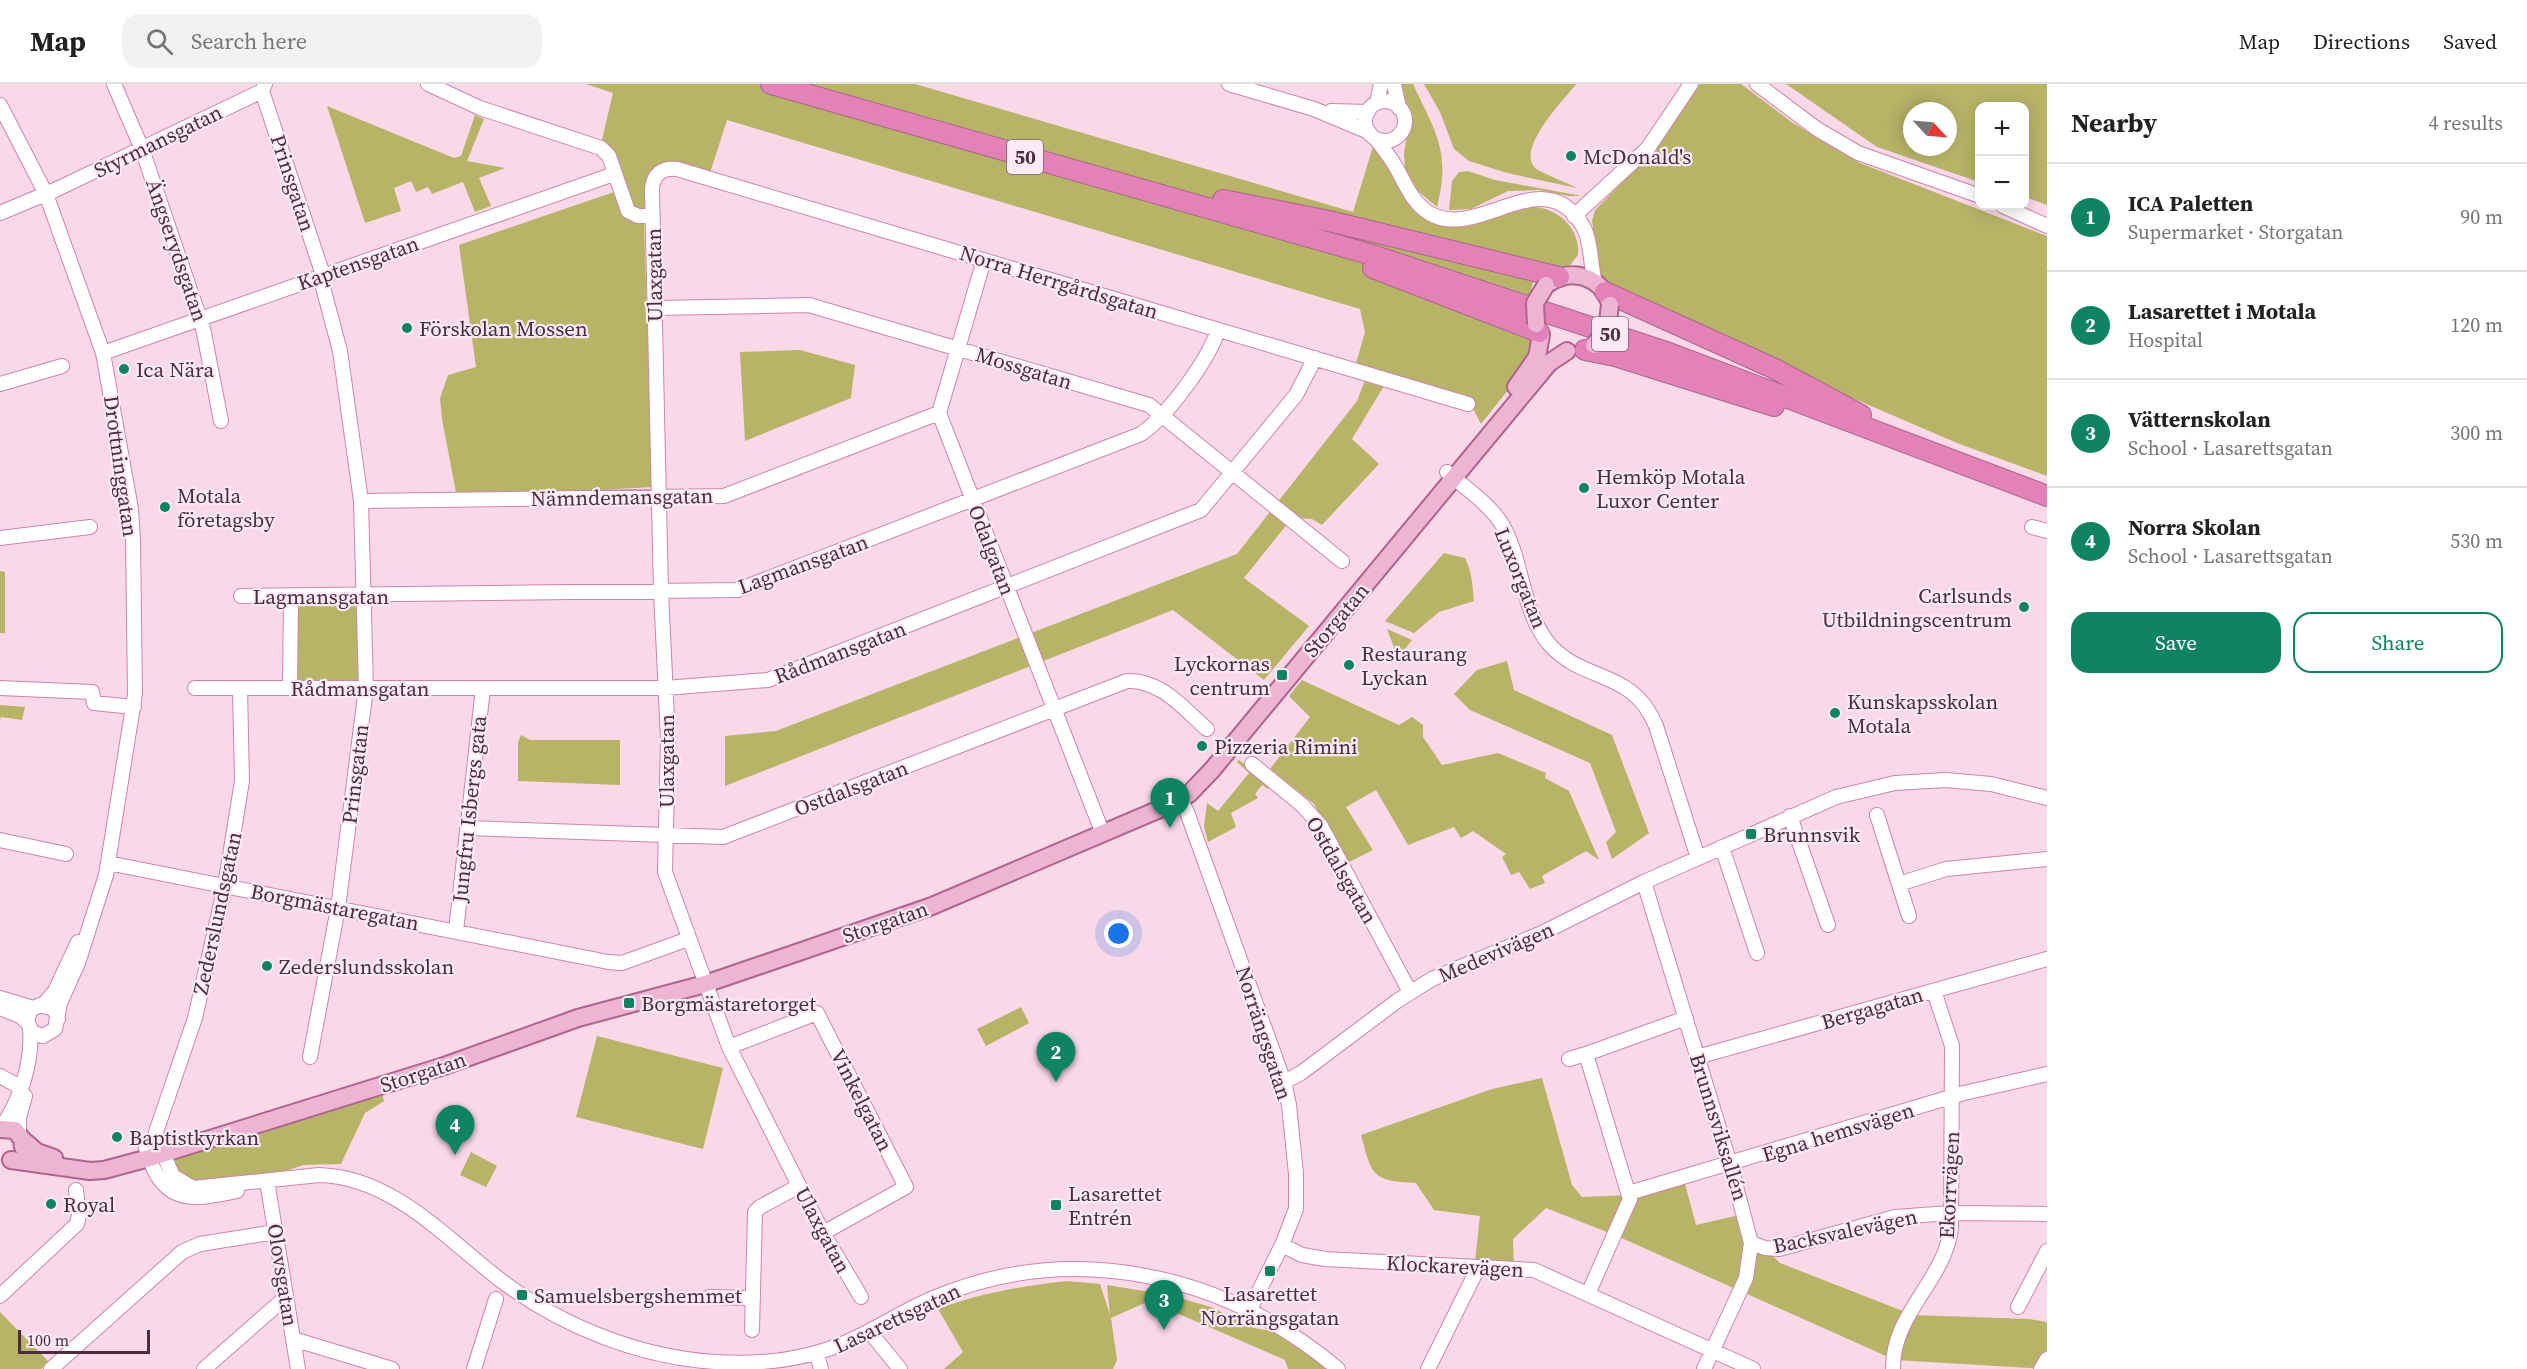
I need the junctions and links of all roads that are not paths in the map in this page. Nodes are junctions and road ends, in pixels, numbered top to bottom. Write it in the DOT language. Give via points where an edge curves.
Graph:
graph roads {
  1 [pos="114,84"];
  2 [pos="428,84"];
  3 [pos="771,84"];
  4 [pos="809,84"];
  5 [pos="1228,84"];
  6 [pos="1381,84"];
  7 [pos="1394,84"];
  8 [pos="1691,84"];
  9 [pos="1757,84"];
  10 [pos="264,88"];
  11 [pos="1684,90"];
  12 [pos="0,105"];
  13 [pos="1372,107"];
  14 [pos="1400,108"];
  15 [pos="1314,109"];
  16 [pos="1372,136"];
  17 [pos="1399,136"];
  18 [pos="142,149"];
  19 [pos="1397,170"];
  20 [pos="615,174"];
  21 [pos="653,180"];
  22 [pos="46,194"];
  23 [pos="1975,194"];
  24 [pos="1215,198"];
  25 [pos="2012,210"];
  26 [pos="0,213"];
  27 [pos="653,216"];
  28 [pos="1574,216"];
  29 [pos="2047,226"];
  30 [pos="1280,228"];
  31 [pos="1589,252"];
  32 [pos="984,260"];
  33 [pos="322,275"];
  34 [pos="1559,279"];
  35 [pos="1603,293"];
  36 [pos="655,308"];
  37 [pos="200,319"];
  38 [pos="1218,330"];
  39 [pos="1538,330"];
  40 [pos="958,348"];
  41 [pos="1582,349"];
  42 [pos="103,353"];
  43 [pos="1315,358"];
  44 [pos="62,366"];
  45 [pos="0,384"];
  46 [pos="1468,404"];
  47 [pos="939,412"];
  48 [pos="1162,413"];
  49 [pos="1861,415"];
  50 [pos="221,421"];
  51 [pos="1935,456"];
  52 [pos="1234,472"];
  53 [pos="1451,475"];
  54 [pos="2047,484"];
  55 [pos="2047,496"];
  56 [pos="660,497"];
  57 [pos="973,500"];
  58 [pos="361,501"];
  59 [pos="90,527"];
  60 [pos="2032,527"];
  61 [pos="2047,531"];
  62 [pos="0,538"];
  63 [pos="1342,561"];
  64 [pos="1007,587"];
  65 [pos="661,592"];
  66 [pos="365,595"];
  67 [pos="241,596"];
  68 [pos="291,596"];
  69 [pos="0,688"];
  70 [pos="195,688"];
  71 [pos="240,688"];
  72 [pos="290,688"];
  73 [pos="366,688"];
  74 [pos="483,688"];
  75 [pos="665,688"];
  76 [pos="134,707"];
  77 [pos="1054,708"];
  78 [pos="1207,729"];
  79 [pos="1252,764"];
  80 [pos="1179,796"];
  81 [pos="2047,798"];
  82 [pos="1877,814"];
  83 [pos="1790,816"];
  84 [pos="469,828"];
  85 [pos="1102,831"];
  86 [pos="665,836"];
  87 [pos="0,840"];
  88 [pos="1722,847"];
  89 [pos="66,854"];
  90 [pos="1698,858"];
  91 [pos="2047,859"];
  92 [pos="108,863"];
  93 [pos="1644,882"];
  94 [pos="1899,884"];
  95 [pos="225,886"];
  96 [pos="338,908"];
  97 [pos="92,916"];
  98 [pos="1909,916"];
  99 [pos="1828,925"];
  100 [pos="456,931"];
  101 [pos="688,939"];
  102 [pos="1757,952"];
  103 [pos="2047,959"];
  104 [pos="704,980"];
  105 [pos="1934,991"];
  106 [pos="1410,992"];
  107 [pos="0,998"];
  108 [pos="38,1006"];
  109 [pos="0,1008"];
  110 [pos="1686,1018"];
  111 [pos="58,1019"];
  112 [pos="28,1026"];
  113 [pos="48,1035"];
  114 [pos="729,1047"];
  115 [pos="1586,1054"];
  116 [pos="310,1057"];
  117 [pos="1697,1057"];
  118 [pos="1569,1059"];
  119 [pos="2047,1074"];
  120 [pos="0,1076"];
  121 [pos="1284,1082"];
  122 [pos="20,1087"];
  123 [pos="1952,1097"];
  124 [pos="0,1129"];
  125 [pos="21,1136"];
  126 [pos="155,1148"];
  127 [pos="4,1161"];
  128 [pos="1730,1164"];
  129 [pos="267,1181"];
  130 [pos="799,1186"];
  131 [pos="75,1190"];
  132 [pos="1629,1193"];
  133 [pos="1950,1213"];
  134 [pos="2047,1214"];
  135 [pos="275,1232"];
  136 [pos="824,1233"];
  137 [pos="1751,1243"];
  138 [pos="1282,1245"];
  139 [pos="2047,1251"];
  140 [pos="1478,1268"];
  141 [pos="1588,1294"];
  142 [pos="0,1296"];
  143 [pos="286,1297"];
  144 [pos="709,1297"];
  145 [pos="753,1298"];
  146 [pos="861,1298"];
  147 [pos="496,1299"];
  148 [pos="2018,1307"];
  149 [pos="1250,1309"];
  150 [pos="752,1330"];
  151 [pos="869,1331"];
  152 [pos="293,1339"];
  153 [pos="1711,1350"];
  154 [pos="817,1354"];
  155 [pos="2047,1359"];
  156 [pos="51,1369"];
  157 [pos="204,1369"];
  158 [pos="298,1369"];
  159 [pos="392,1369"];
  160 [pos="474,1369"];
  161 [pos="821,1369"];
  162 [pos="900,1369"];
  163 [pos="1338,1369"];
  164 [pos="1428,1369"];
  165 [pos="1704,1369"];
  166 [pos="1753,1369"];
  167 [pos="1893,1369"];
  168 [pos="2041,1369"];
  1 -- 18 [label="street, Ängserydsgatan"];
  2 -- 20 [label="street" via="480,108 601,147"];
  3 -- 30 [label="highway, 50"];
  4 -- 24 [label="highway, 50"];
  5 -- 15 [label="street"];
  6 -- 13 [label="street"];
  7 -- 14 [label="street"];
  8 -- 11 [label="street"];
  9 -- 23 [label="street" via="1817,129 1858,153"];
  10 -- 18 [label="street, Styrmansgatan"];
  10 -- 33 [label="street, Prinsgatan"];
  11 -- 28 [label="street" via="1648,148"];
  12 -- 22 [label="street, Drottninggatan"];
  13 -- 14 [label="street" via="1389,102"];
  13 -- 15 [label="street" via="1350,113"];
  13 -- 16 [label="street" via="1365,122"];
  14 -- 17 [label="street" via="1405,122"];
  15 -- 16 [label="street"];
  16 -- 17 [label="street" via="1392,140"];
  16 -- 19 [label="street"];
  17 -- 19 [label="street"];
  18 -- 22 [label="street, Styrmansgatan"];
  18 -- 37 [label="street, Ängserydsgatan"];
  19 -- 28 [label="street" via="1404,186 1426,212 1443,218 1475,218 1527,199 1552,202"];
  20 -- 27 [label="street" via="628,211"];
  20 -- 33 [label="street, Kaptensgatan"];
  21 -- 27 [label="street, Ulaxgatan"];
  21 -- 32 [label="street, Norra Herrgårdsgatan" via="663,170 676,169"];
  22 -- 26 [label="street, Styrmansgatan"];
  22 -- 42 [label="street, Drottninggatan"];
  24 -- 34 [label="highway, 50" via="1329,221"];
  24 -- 49 [label="highway, 50" via="1373,243 1673,343"];
  25 -- 29 [label="street"];
  27 -- 36 [label="street, Ulaxgatan"];
  28 -- 31 [label="street" via="1587,235"];
  30 -- 39 [label="highway" via="1344,257"];
  30 -- 51 [label="highway, 50" via="1669,353"];
  31 -- 34 [label="street" via="1584,262"];
  31 -- 35 [label="street"];
  32 -- 38 [label="street, Norra Herrgårdsgatan"];
  32 -- 40 [label="street"];
  33 -- 37 [label="street, Kaptensgatan"];
  33 -- 58 [label="street, Prinsgatan" via="340,351"];
  34 -- 35 [label="main road"];
  34 -- 39 [label="main road, bridge" via="1535,303"];
  35 -- 41 [label="main road, bridge" via="1607,330"];
  35 -- 49 [label="highway" via="1775,369"];
  36 -- 40 [label="street, Mossgatan" via="804,304"];
  36 -- 56 [label="street, Ulaxgatan"];
  37 -- 42 [label="street, Kaptensgatan"];
  37 -- 50 [label="street, Ängserydsgatan"];
  38 -- 43 [label="street, Norra Herrgårdsgatan"];
  38 -- 48 [label="street, Lagmansgatan" via="1206,359"];
  39 -- 41 [label="main road" via="1552,346"];
  39 -- 53 [label="main road, Storgatan" via="1540,348 1529,370"];
  40 -- 47 [label="street"];
  40 -- 48 [label="street, Mossgatan" via="1149,405"];
  41 -- 51 [label="highway"];
  41 -- 53 [label="main road, Storgatan" via="1549,363"];
  42 -- 76 [label="street, Drottninggatan" via="131,509"];
  43 -- 46 [label="street, Norra Herrgårdsgatan"];
  43 -- 52 [label="street, Rådmansgatan" via="1296,395"];
  44 -- 45 [label="street"];
  47 -- 56 [label="street, Nämndemansgatan" via="730,494"];
  47 -- 57 [label="street, Odalgatan"];
  48 -- 52 [label="street, Mossgatan"];
  48 -- 57 [label="street, Lagmansgatan" via="1148,429 1134,437"];
  49 -- 54 [label="highway, 50"];
  51 -- 55 [label="highway, 50"];
  52 -- 63 [label="street, Mossgatan"];
  52 -- 64 [label="street, Rådmansgatan" via="1201,510"];
  53 -- 80 [label="main road, Storgatan" via="1212,770"];
  53 -- 90 [label="street, Luxorgatan" via="1503,527 1548,642 1572,662 1630,690 1647,708"];
  56 -- 58 [label="street, Nämndemansgatan"];
  56 -- 65 [label="street, Ulaxgatan"];
  57 -- 64 [label="street, Odalgatan"];
  57 -- 65 [label="street, Lagmansgatan" via="746,589"];
  58 -- 66 [label="street, Prinsgatan"];
  59 -- 62 [label="street"];
  60 -- 61 [label="street"];
  64 -- 75 [label="street, Rådmansgatan" via="768,680"];
  64 -- 77 [label="street, Odalgatan"];
  65 -- 66 [label="street, Lagmansgatan"];
  65 -- 75 [label="street, Ulaxgatan"];
  66 -- 68 [label="street, Lagmansgatan"];
  66 -- 73 [label="street, Prinsgatan"];
  67 -- 68 [label="street, Lagmansgatan"];
  68 -- 72 [label="street"];
  69 -- 76 [label="street" via="92,692 94,703"];
  70 -- 71 [label="street, Rådmansgatan"];
  71 -- 72 [label="street, Rådmansgatan"];
  71 -- 95 [label="street, Zederslundsgatan" via="242,781"];
  72 -- 73 [label="street, Rådmansgatan"];
  73 -- 74 [label="street, Rådmansgatan"];
  73 -- 96 [label="street, Prinsgatan"];
  74 -- 75 [label="street, Rådmansgatan"];
  74 -- 84 [label="street, Jungfru Isbergs gata"];
  75 -- 86 [label="street, Ulaxgatan"];
  76 -- 92 [label="street, Drottninggatan"];
  77 -- 78 [label="street, Ostdalsgatan" via="1117,683 1139,681 1160,688"];
  77 -- 85 [label="street, Odalgatan"];
  77 -- 86 [label="street, Ostdalsgatan" via="731,835"];
  79 -- 106 [label="street, Ostdalsgatan" via="1321,826"];
  80 -- 85 [label="main road, Storgatan"];
  80 -- 121 [label="street, Norrängsgatan"];
  81 -- 83 [label="street, Medevivägen" via="1974,782 1915,781 1853,792"];
  82 -- 94 [label="street"];
  83 -- 88 [label="street, Medevivägen"];
  83 -- 99 [label="street"];
  84 -- 86 [label="street, Ostdalsgatan"];
  84 -- 100 [label="street, Jungfru Isbergs gata"];
  85 -- 104 [label="main road, Storgatan" via="932,906"];
  86 -- 101 [label="street, Ulaxgatan" via="665,872"];
  87 -- 89 [label="street"];
  88 -- 90 [label="street, Medevivägen"];
  88 -- 102 [label="street"];
  90 -- 93 [label="street, Medevivägen"];
  91 -- 94 [label="street" via="1946,869"];
  92 -- 95 [label="street, Borgmästaregatan"];
  92 -- 97 [label="street, Drottninggatan"];
  93 -- 106 [label="street, Medevivägen"];
  93 -- 110 [label="street, Brunnsviksallén"];
  94 -- 98 [label="street"];
  95 -- 96 [label="street, Borgmästaregatan"];
  95 -- 126 [label="street, Zederslundsgatan" via="195,1018"];
  96 -- 100 [label="street, Borgmästaregatan"];
  96 -- 116 [label="street, Prinsgatan"];
  97 -- 108 [label="street, Drottninggatan" via="55,991"];
  97 -- 111 [label="street, Drottninggatan"];
  100 -- 101 [label="street" via="622,963"];
  101 -- 104 [label="street, Ulaxgatan"];
  103 -- 105 [label="street, Bergagatan"];
  104 -- 114 [label="street, Ulaxgatan"];
  104 -- 126 [label="main road, Storgatan" via="578,1018 444,1066"];
  105 -- 117 [label="street, Bergagatan"];
  105 -- 123 [label="street, Ekorrvägen" via="1952,1046"];
  106 -- 121 [label="street, Medevivägen"];
  107 -- 108 [label="street"];
  108 -- 111 [label="street" via="54,1009"];
  108 -- 112 [label="street" via="28,1014"];
  109 -- 112 [label="street" via="20,1016"];
  110 -- 115 [label="street"];
  110 -- 117 [label="street, Brunnsviksallén"];
  111 -- 113 [label="street"];
  112 -- 113 [label="street" via="38,1035"];
  112 -- 122 [label="street" via="31,1053"];
  113 -- 125 [label="street" via="21,1107"];
  114 -- 130 [label="street, Ulaxgatan"];
  114 -- 136 [label="street, Vinkelgatan" via="817,1013 857,1090 906,1187"];
  115 -- 118 [label="street"];
  115 -- 132 [label="street"];
  117 -- 128 [label="street, Brunnsviksallén"];
  119 -- 123 [label="street, Egna hemsvägen"];
  120 -- 122 [label="street"];
  121 -- 138 [label="street, Norrängsgatan" via="1297,1194 1294,1219"];
  122 -- 124 [label="street"];
  123 -- 128 [label="street, Egna hemsvägen"];
  123 -- 133 [label="street, Ekorrvägen"];
  124 -- 125 [label="main road" via="10,1128"];
  125 -- 126 [label="main road, Storgatan" via="42,1155 68,1161 100,1161"];
  125 -- 127 [label="main road" via="21,1152"];
  126 -- 127 [label="main road, Storgatan" via="104,1170"];
  126 -- 129 [label="street, Lasarettsgatan" via="173,1176 193,1188"];
  128 -- 132 [label="street, Egna hemsvägen"];
  128 -- 137 [label="street, Brunnsviksallén"];
  129 -- 135 [label="street, Olovsgatan"];
  129 -- 154 [label="street, Lasarettsgatan" via="334,1175 380,1189 522,1294 570,1322 629,1346 668,1356 733,1363"];
  130 -- 136 [label="street, Ulaxgatan"];
  130 -- 145 [label="street" via="755,1212"];
  131 -- 142 [label="street" via="78,1224"];
  132 -- 141 [label="street" via="1630,1199"];
  133 -- 134 [label="street, Backsvalevägen"];
  133 -- 137 [label="street, Backsvalevägen" via="1875,1221 1779,1248"];
  133 -- 167 [label="street, Ekorrvägen" via="1947,1246 1904,1323 1895,1344"];
  135 -- 143 [label="street, Olovsgatan"];
  135 -- 156 [label="street" via="200,1245 182,1252"];
  136 -- 146 [label="street, Ulaxgatan"];
  137 -- 153 [label="street, Brunnsviksallén" via="1746,1278"];
  138 -- 140 [label="street, Klockarevägen" via="1302,1255 1325,1259"];
  138 -- 149 [label="street, Norrängsgatan"];
  139 -- 148 [label="street"];
  140 -- 141 [label="street, Klockarevägen" via="1534,1270"];
  140 -- 164 [label="street"];
  141 -- 153 [label="street, Klockarevägen"];
  143 -- 152 [label="street, Olovsgatan"];
  143 -- 157 [label="street"];
  144 -- 145 [label="street"];
  145 -- 150 [label="street"];
  147 -- 160 [label="street"];
  149 -- 151 [label="street, Lasarettsgatan" via="1211,1293 1142,1276 1102,1269 1058,1269 1014,1274 958,1288"];
  149 -- 163 [label="street, Lasarettsgatan" via="1286,1329"];
  151 -- 154 [label="street, Lasarettsgatan"];
  151 -- 162 [label="street"];
  152 -- 158 [label="street, Olovsgatan"];
  152 -- 159 [label="street"];
  153 -- 165 [label="street, Brunnsviksallén"];
  153 -- 166 [label="street, Klockarevägen"];
  154 -- 161 [label="street"];
  155 -- 168 [label="street"];
}
